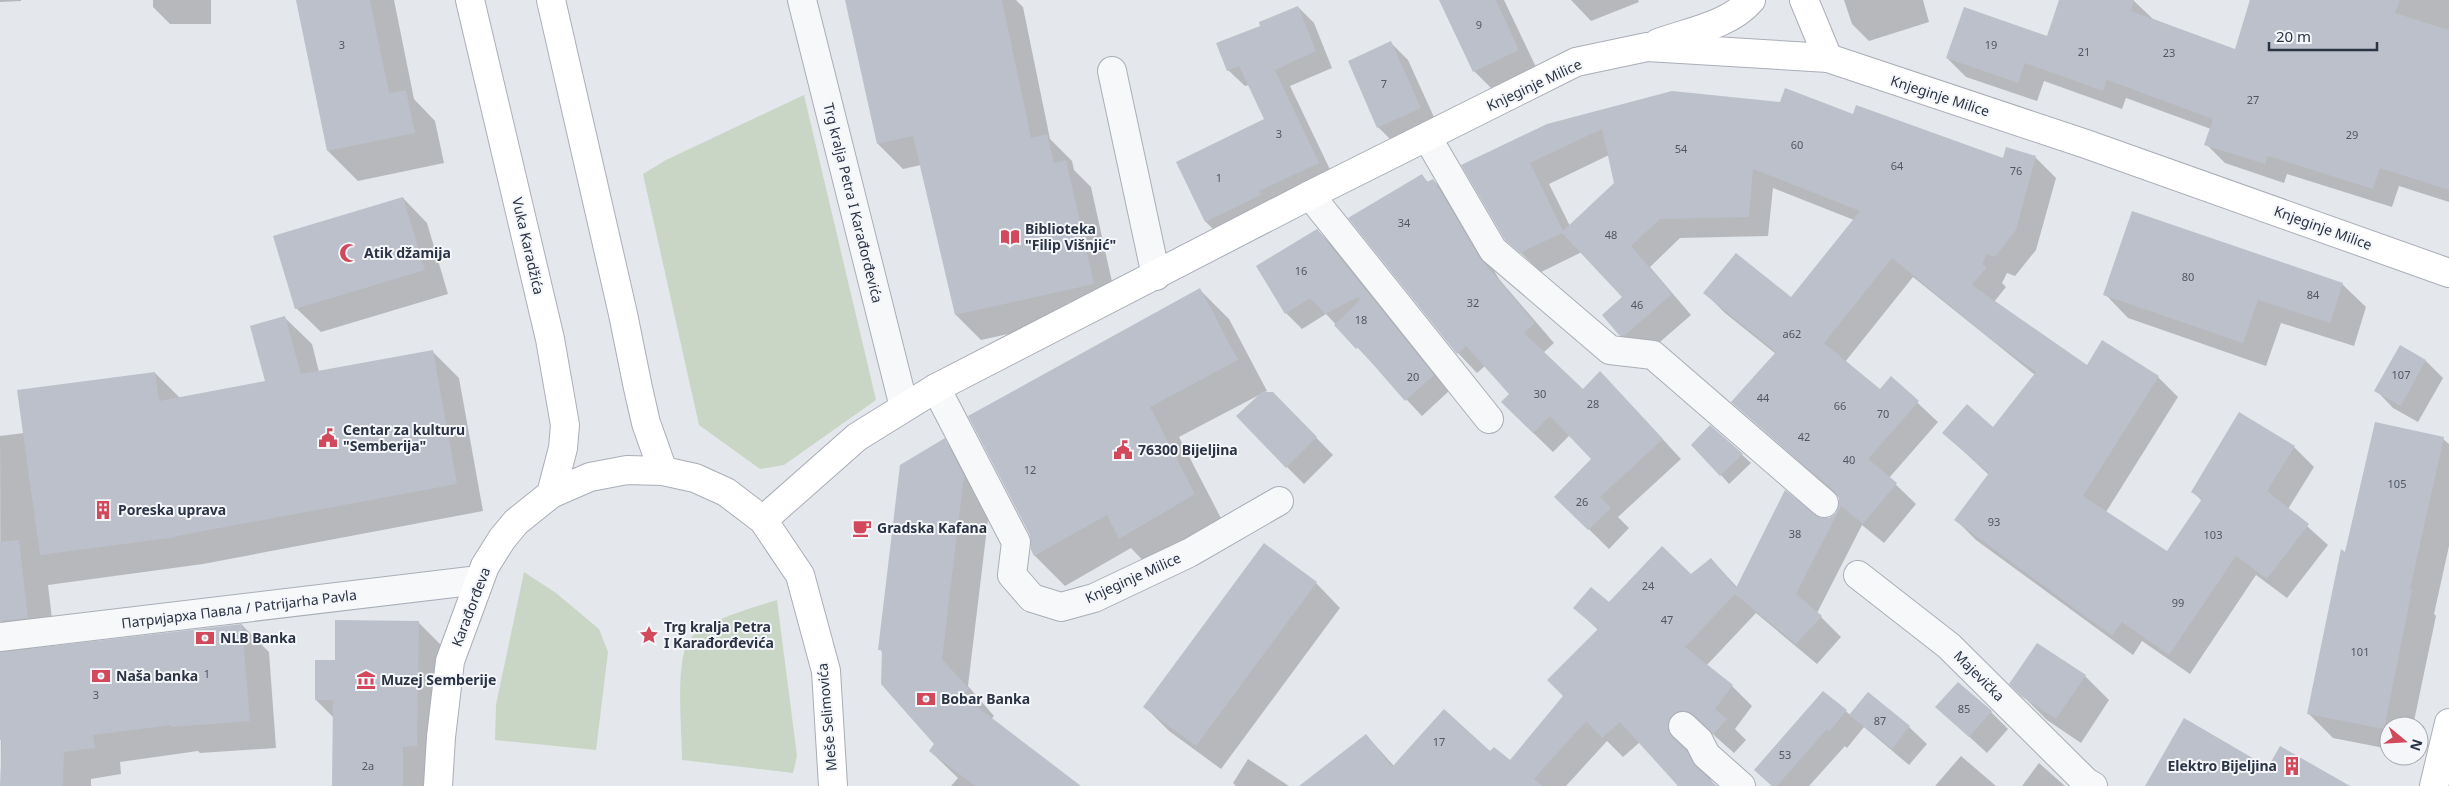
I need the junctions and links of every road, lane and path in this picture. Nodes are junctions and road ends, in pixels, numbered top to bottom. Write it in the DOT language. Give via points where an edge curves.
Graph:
graph roads {
  1 [pos="470,0"];
  2 [pos="551,0"];
  3 [pos="802,0"];
  4 [pos="1751,0"];
  5 [pos="1804,0"];
  6 [pos="1647,47"];
  7 [pos="1828,58"];
  8 [pos="1112,71"];
  9 [pos="1427,137"];
  10 [pos="1310,195"];
  11 [pos="2449,273"];
  12 [pos="1156,276"];
  13 [pos="936,388"];
  14 [pos="904,407"];
  15 [pos="1490,419"];
  16 [pos="663,471"];
  17 [pos="590,477"];
  18 [pos="552,494"];
  19 [pos="1279,501"];
  20 [pos="1824,503"];
  21 [pos="764,520"];
  22 [pos="1858,575"];
  23 [pos="479,580"];
  24 [pos="0,637"];
  25 [pos="2449,723"];
  26 [pos="1683,726"];
  27 [pos="438,786"];
  28 [pos="833,786"];
  29 [pos="1741,786"];
  30 [pos="2093,786"];
  31 [pos="2434,786"];
  1 -- 18 [label="street, Vuka Karadžića" via="550,339 564,425 563,448"];
  2 -- 16 [label="street" via="646,423"];
  3 -- 14 [label="street, Trg kralja Petra I Karađorđevića"];
  4 -- 6 [label="street" via="1743,10 1721,21"];
  5 -- 7 [label="street"];
  6 -- 7 [label="street, Knjeginje Milice"];
  6 -- 9 [label="street, Knjeginje Milice" via="1576,62"];
  7 -- 11 [label="street, Knjeginje Milice" via="2086,144"];
  8 -- 12 [label="street"];
  9 -- 10 [label="street, Knjeginje Milice"];
  9 -- 20 [label="street" via="1493,250 1610,350 1654,355"];
  10 -- 12 [label="street, Knjeginje Milice"];
  10 -- 15 [label="street"];
  12 -- 13 [label="street, Knjeginje Milice"];
  13 -- 14 [label="street, Knjeginje Milice"];
  13 -- 19 [label="street, Knjeginje Milice" via="1016,542 1012,575 1032,598 1061,607 1094,598 1189,554"];
  14 -- 21 [label="street, Knjeginje Milice" via="857,437"];
  16 -- 17 [label="street, Meše Selimovića" via="627,470"];
  16 -- 21 [label="street, Meše Selimovića" via="696,478 726,492"];
  17 -- 18 [label="street, Karađorđeva"];
  18 -- 23 [label="street, Karađorđeva" via="516,522 502,539"];
  21 -- 28 [label="street, Meše Selimovića" via="800,575 826,671"];
  22 -- 30 [label="street, Majevička" via="1949,646"];
  23 -- 24 [label="street, Патријарха Павла / Patrijarha Pavla"];
  23 -- 27 [label="street, Karađorđeva" via="450,661"];
  25 -- 31 [label="street"];
  26 -- 29 [label="street" via="1699,741 1706,755"];
}
